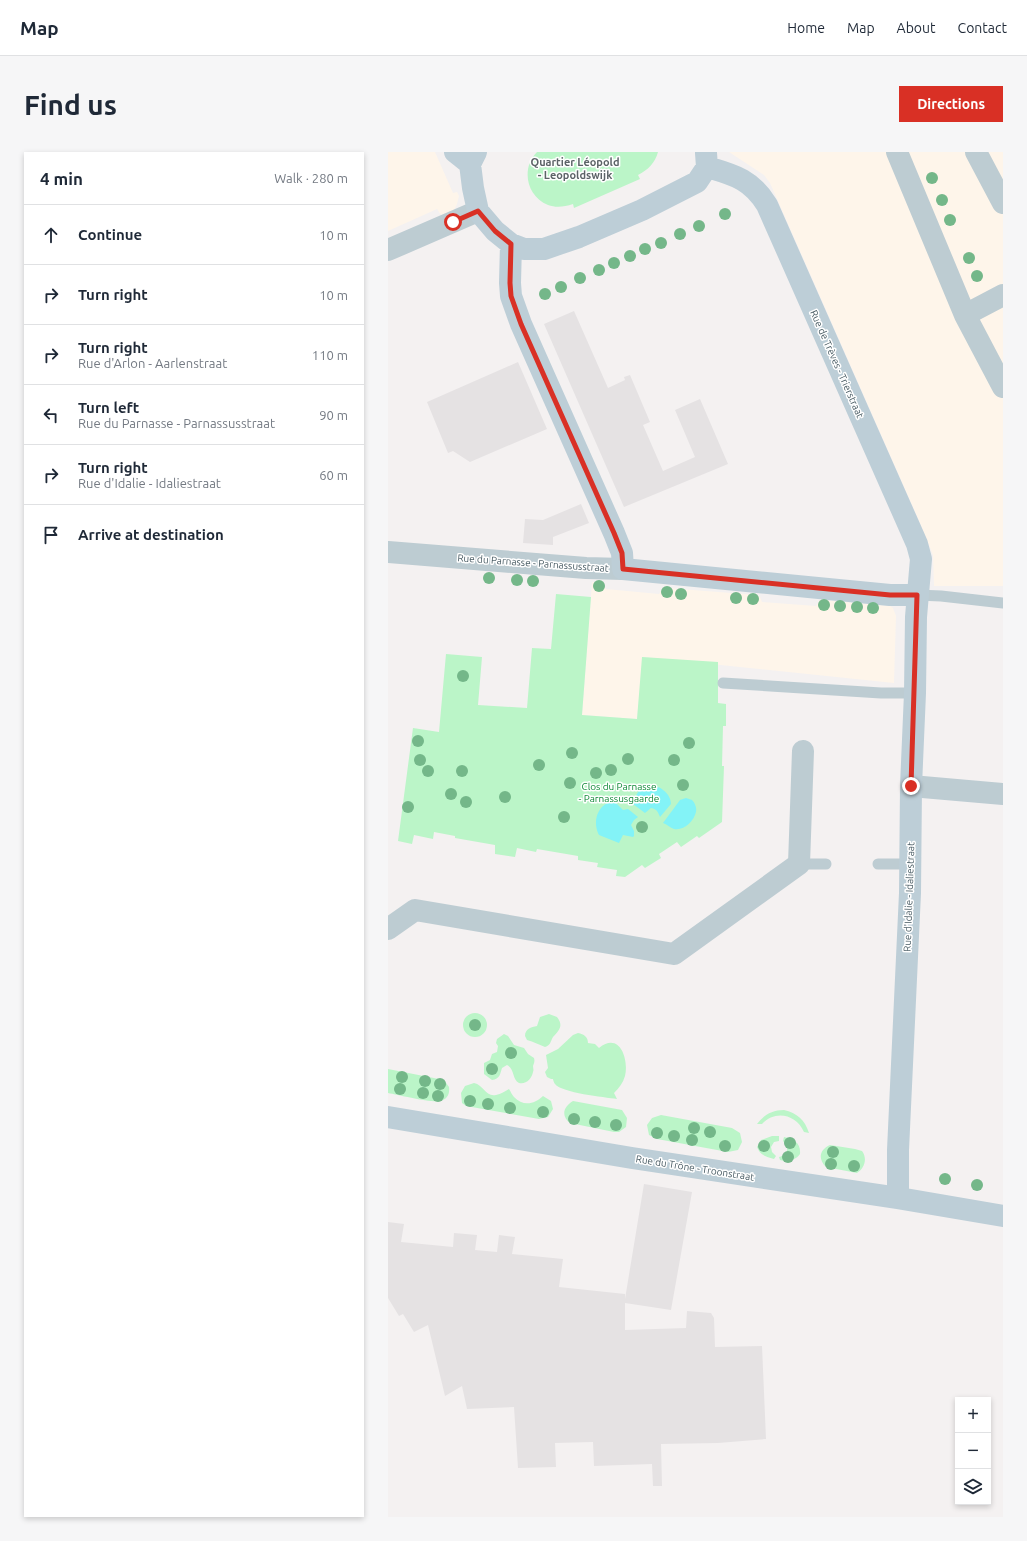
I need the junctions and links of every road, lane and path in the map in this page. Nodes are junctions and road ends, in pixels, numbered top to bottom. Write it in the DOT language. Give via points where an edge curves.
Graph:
graph roads {
  1 [pos="897,152"];
  2 [pos="976,152"];
  3 [pos="467,156"];
  4 [pos="706,159"];
  5 [pos="1003,203"];
  6 [pos="478,211"];
  7 [pos="511,244"];
  8 [pos="388,250"];
  9 [pos="1003,295"];
  10 [pos="965,315"];
  11 [pos="1003,387"];
  12 [pos="388,552"];
  13 [pos="623,569"];
  14 [pos="917,595"];
  15 [pos="1003,603"];
  16 [pos="724,683"];
  17 [pos="915,693"];
  18 [pos="803,752"];
  19 [pos="911,786"];
  20 [pos="1003,794"];
  21 [pos="800,864"];
  22 [pos="826,864"];
  23 [pos="878,864"];
  24 [pos="911,864"];
  25 [pos="388,929"];
  26 [pos="388,1117"];
  27 [pos="898,1198"];
  28 [pos="1003,1216"];
  1 -- 10 [label="street"];
  2 -- 5 [label="street"];
  3 -- 6 [label="street"];
  4 -- 7 [label="street" via="697,182 648,208 544,249 524,249"];
  4 -- 14 [label="street, Rue de Trèves - Trierstraat" via="749,183 759,192 767,205 917,544 921,559"];
  6 -- 7 [label="street" via="495,231"];
  6 -- 8 [label="street"];
  7 -- 13 [label="street" via="511,296 614,533 622,553"];
  9 -- 10 [label="street"];
  10 -- 11 [label="street"];
  12 -- 13 [label="street, Rue du Parnasse - Parnassusstraat"];
  13 -- 14 [label="street, Rue du Parnasse - Parnassusstraat" via="890,595"];
  14 -- 15 [label="lane"];
  14 -- 17 [label="street, Rue d'Idalie - Idaliestraat"];
  16 -- 17 [label="lane"];
  17 -- 19 [label="street, Rue d'Idalie - Idaliestraat"];
  18 -- 21 [label="street"];
  19 -- 20 [label="street"];
  19 -- 24 [label="street, Rue d'Idalie - Idaliestraat"];
  21 -- 22 [label="lane"];
  21 -- 25 [label="street" via="674,954 415,910"];
  23 -- 24 [label="lane"];
  24 -- 27 [label="street, Rue d'Idalie - Idaliestraat"];
  26 -- 27 [label="street, Rue du Trône - Troonstraat" via="632,1158"];
  27 -- 28 [label="street, Rue du Trône - Troonstraat"];
}
